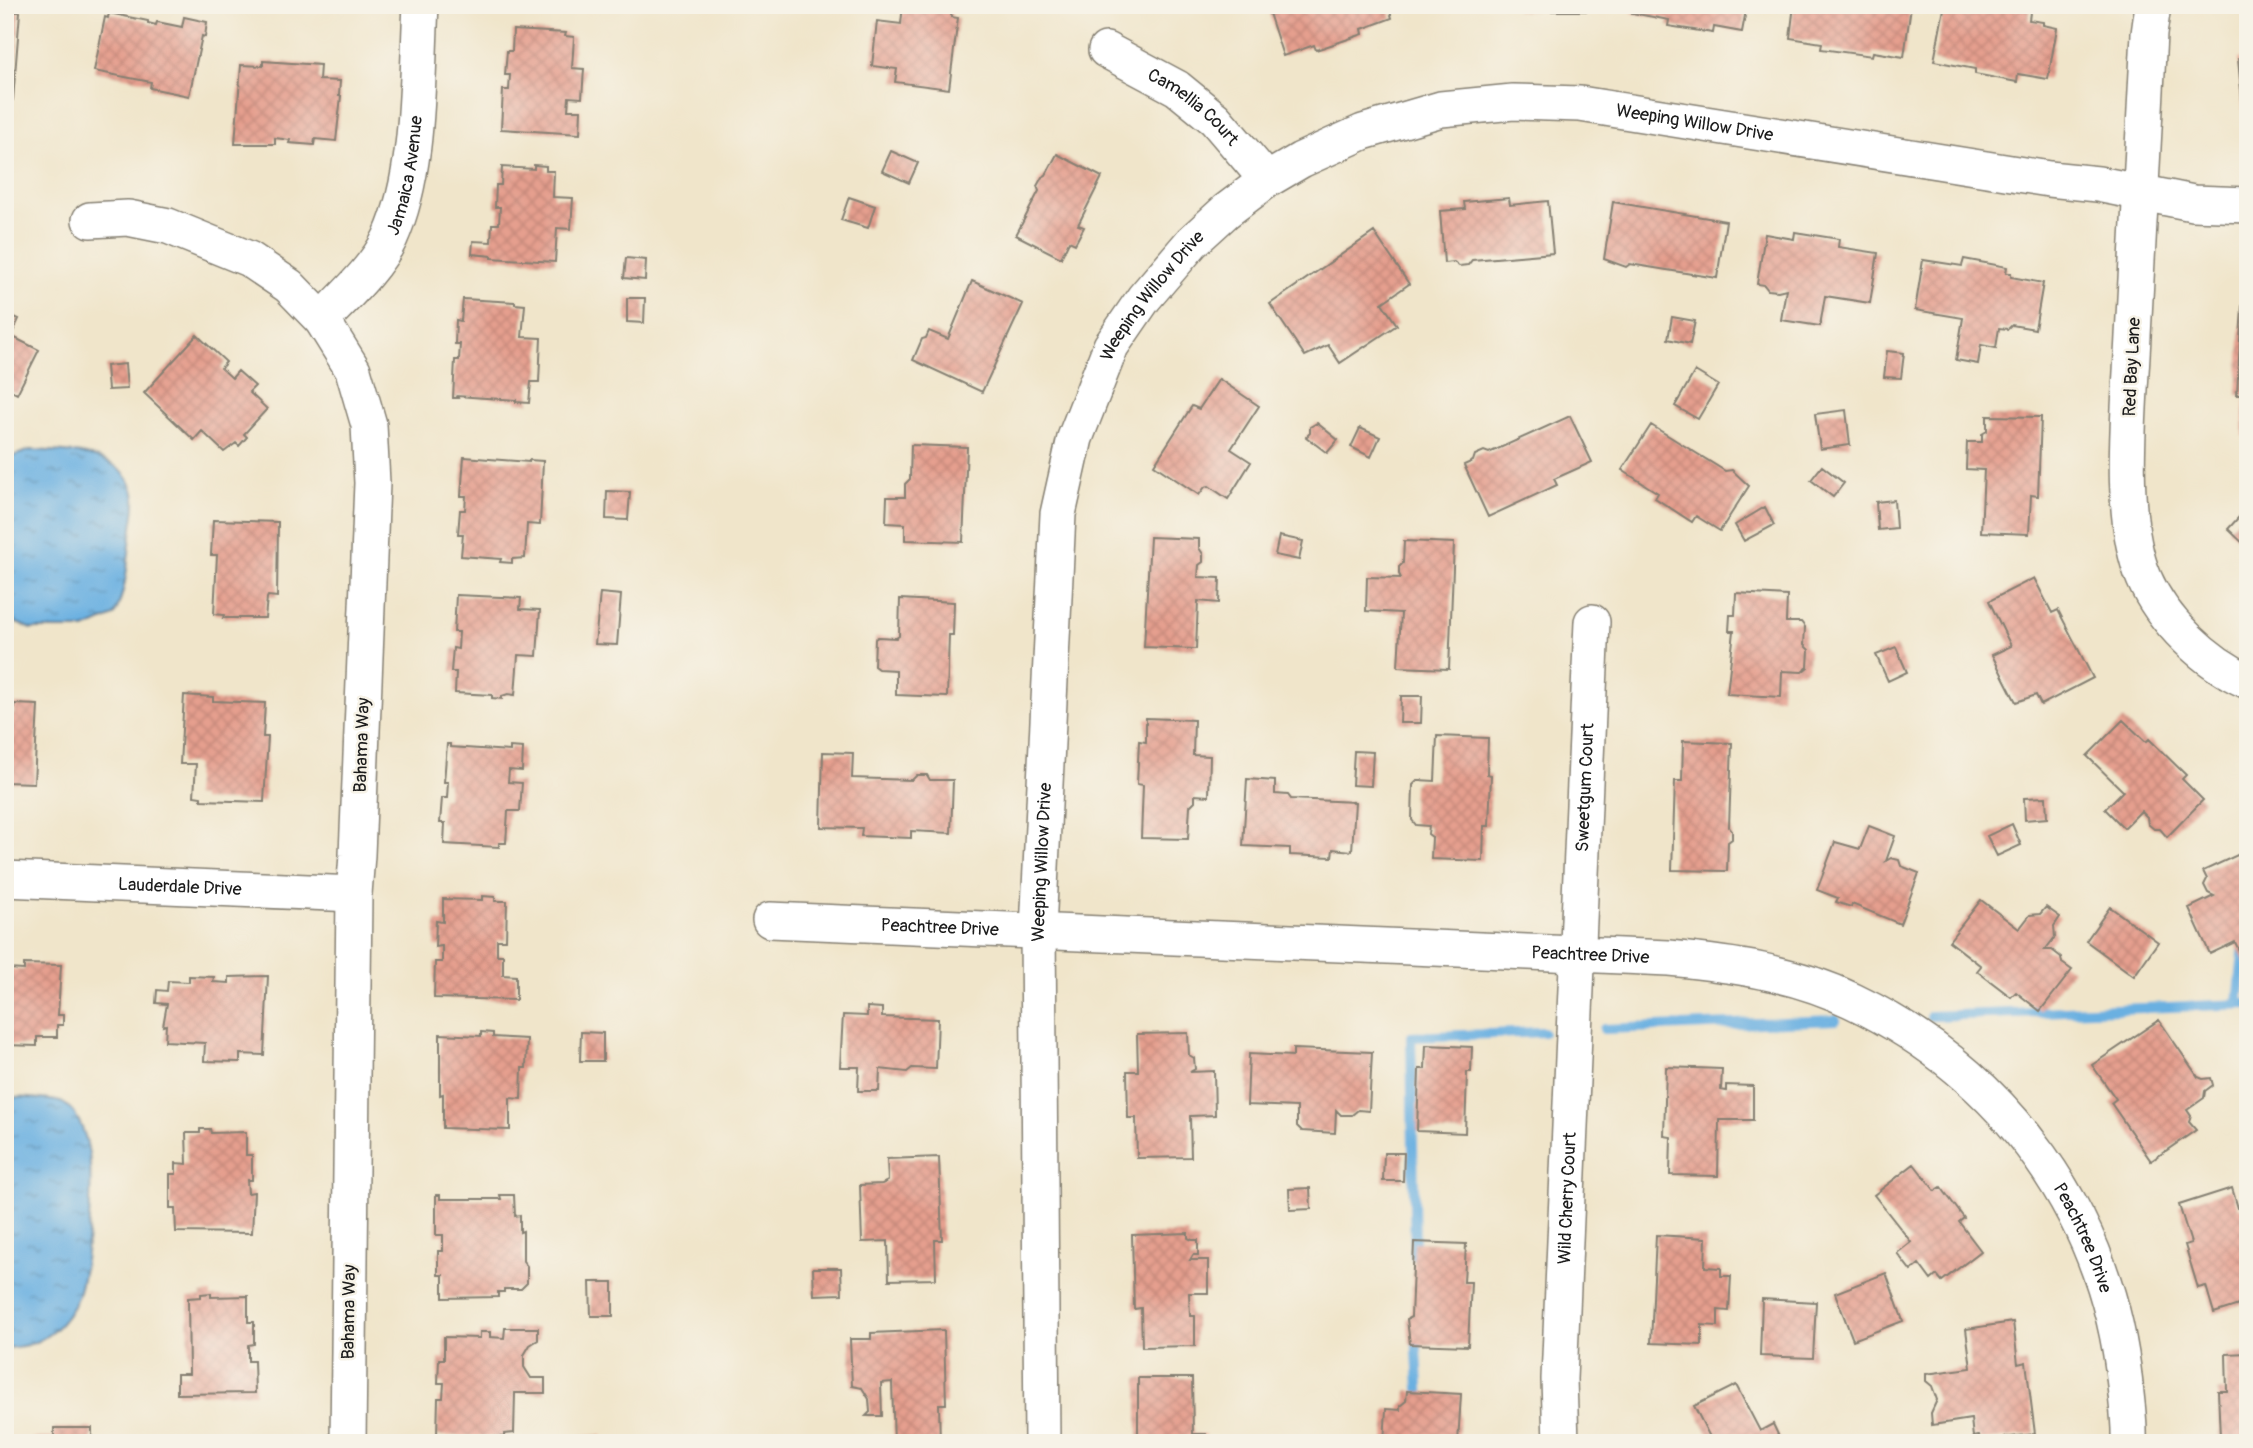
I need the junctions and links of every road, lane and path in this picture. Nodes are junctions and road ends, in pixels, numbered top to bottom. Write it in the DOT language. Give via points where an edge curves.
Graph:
graph roads {
  1 [pos="421,5"];
  2 [pos="2153,5"];
  3 [pos="1106,50"];
  4 [pos="1267,180"];
  5 [pos="2140,193"];
  6 [pos="2248,205"];
  7 [pos="90,220"];
  8 [pos="322,320"];
  9 [pos="1592,622"];
  10 [pos="2248,681"];
  11 [pos="5,879"];
  12 [pos="354,894"];
  13 [pos="770,920"];
  14 [pos="1038,930"];
  15 [pos="1576,953"];
  16 [pos="348,1443"];
  17 [pos="1042,1443"];
  18 [pos="1561,1443"];
  19 [pos="2129,1443"];
  1 -- 8 [label="street, Jamaica Avenue" via="405,195 389,240 361,279"];
  2 -- 5 [label="street, Red Bay Lane"];
  3 -- 4 [label="street, Camellia Court" via="1178,88 1215,119"];
  4 -- 5 [label="street, Weeping Willow Drive" via="1363,132 1417,114 1535,102 1580,103"];
  4 -- 14 [label="street, Weeping Willow Drive" via="1192,242 1144,298 1111,346 1075,438 1058,514"];
  5 -- 6 [label="street, Weeping Willow Drive"];
  5 -- 10 [label="street, Red Bay Lane" via="2128,438 2130,526 2144,578 2172,623 2213,661"];
  7 -- 8 [label="street, Bahama Way" via="128,218 168,226 249,259 289,286"];
  8 -- 12 [label="street, Bahama Way" via="353,370 369,425 372,483"];
  9 -- 15 [label="street, Sweetgum Court"];
  11 -- 12 [label="street, Lauderdale Drive"];
  12 -- 16 [label="street, Bahama Way"];
  13 -- 14 [label="street, Peachtree Drive"];
  14 -- 15 [label="street, Peachtree Drive"];
  14 -- 17 [label="street, Weeping Willow Drive"];
  15 -- 18 [label="street, Wild Cherry Court" via="1559,1379"];
  15 -- 19 [label="street, Peachtree Drive" via="1681,959 1784,975 1852,1001 1907,1031 1957,1067 2000,1107 2054,1173 2092,1248 2119,1334"];
}
